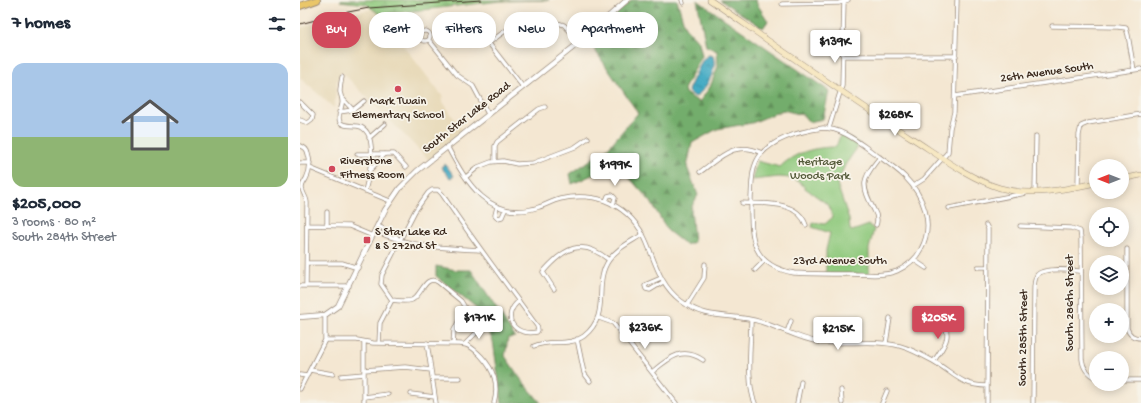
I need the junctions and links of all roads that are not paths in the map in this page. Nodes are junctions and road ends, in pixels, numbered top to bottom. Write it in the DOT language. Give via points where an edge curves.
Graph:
graph roads {
  1 [pos="317,0"];
  2 [pos="627,0"];
  3 [pos="710,0"];
  4 [pos="848,0"];
  5 [pos="957,0"];
  6 [pos="844,1"];
  7 [pos="782,4"];
  8 [pos="300,6"];
  9 [pos="614,12"];
  10 [pos="1052,26"];
  11 [pos="567,28"];
  12 [pos="496,38"];
  13 [pos="428,40"];
  14 [pos="493,48"];
  15 [pos="572,48"];
  16 [pos="843,56"];
  17 [pos="956,56"];
  18 [pos="1141,69"];
  19 [pos="1134,70"];
  20 [pos="342,77"];
  21 [pos="523,87"];
  22 [pos="841,91"];
  23 [pos="955,96"];
  24 [pos="342,97"];
  25 [pos="364,100"];
  26 [pos="300,102"];
  27 [pos="544,107"];
  28 [pos="353,110"];
  29 [pos="340,112"];
  30 [pos="488,114"];
  31 [pos="1141,114"];
  32 [pos="300,120"];
  33 [pos="385,124"];
  34 [pos="829,128"];
  35 [pos="1036,136"];
  36 [pos="369,138"];
  37 [pos="588,138"];
  38 [pos="300,146"];
  39 [pos="447,146"];
  40 [pos="762,153"];
  41 [pos="358,154"];
  42 [pos="371,154"];
  43 [pos="385,154"];
  44 [pos="880,157"];
  45 [pos="942,158"];
  46 [pos="495,161"];
  47 [pos="300,163"];
  48 [pos="310,166"];
  49 [pos="406,167"];
  50 [pos="371,169"];
  51 [pos="700,172"];
  52 [pos="1141,175"];
  53 [pos="466,177"];
  54 [pos="1129,178"];
  55 [pos="1089,184"];
  56 [pos="913,186"];
  57 [pos="1078,186"];
  58 [pos="365,191"];
  59 [pos="1035,192"];
  60 [pos="302,194"];
  61 [pos="606,201"];
  62 [pos="390,202"];
  63 [pos="742,203"];
  64 [pos="751,204"];
  65 [pos="613,205"];
  66 [pos="496,208"];
  67 [pos="949,208"];
  68 [pos="505,210"];
  69 [pos="327,212"];
  70 [pos="308,225"];
  71 [pos="327,225"];
  72 [pos="806,225"];
  73 [pos="876,225"];
  74 [pos="986,225"];
  75 [pos="378,226"];
  76 [pos="1020,226"];
  77 [pos="374,233"];
  78 [pos="643,234"];
  79 [pos="399,240"];
  80 [pos="1127,249"];
  81 [pos="481,250"];
  82 [pos="609,260"];
  83 [pos="765,260"];
  84 [pos="914,260"];
  85 [pos="307,263"];
  86 [pos="705,264"];
  87 [pos="978,267"];
  88 [pos="988,267"];
  89 [pos="358,268"];
  90 [pos="926,268"];
  91 [pos="755,270"];
  92 [pos="1080,271"];
  93 [pos="300,286"];
  94 [pos="306,286"];
  95 [pos="349,286"];
  96 [pos="554,289"];
  97 [pos="392,300"];
  98 [pos="519,301"];
  99 [pos="688,306"];
  100 [pos="325,315"];
  101 [pos="300,317"];
  102 [pos="599,318"];
  103 [pos="890,318"];
  104 [pos="942,318"];
  105 [pos="751,320"];
  106 [pos="841,320"];
  107 [pos="791,321"];
  108 [pos="483,326"];
  109 [pos="788,332"];
  110 [pos="1141,338"];
  111 [pos="577,339"];
  112 [pos="325,340"];
  113 [pos="364,342"];
  114 [pos="380,343"];
  115 [pos="427,343"];
  116 [pos="841,343"];
  117 [pos="886,343"];
  118 [pos="453,344"];
  119 [pos="464,344"];
  120 [pos="534,346"];
  121 [pos="703,360"];
  122 [pos="934,361"];
  123 [pos="310,370"];
  124 [pos="431,370"];
  125 [pos="364,372"];
  126 [pos="652,372"];
  127 [pos="333,374"];
  128 [pos="1089,374"];
  129 [pos="300,375"];
  130 [pos="307,376"];
  131 [pos="341,376"];
  132 [pos="433,378"];
  133 [pos="460,378"];
  134 [pos="1129,380"];
  135 [pos="1141,380"];
  136 [pos="590,381"];
  137 [pos="801,382"];
  138 [pos="987,386"];
  139 [pos="300,389"];
  140 [pos="841,390"];
  141 [pos="887,391"];
  142 [pos="388,394"];
  143 [pos="411,394"];
  144 [pos="364,397"];
  145 [pos="435,397"];
  146 [pos="364,403"];
  147 [pos="436,403"];
  148 [pos="494,403"];
  149 [pos="676,403"];
  150 [pos="755,403"];
  151 [pos="797,403"];
  152 [pos="842,403"];
  153 [pos="882,403"];
  154 [pos="987,403"];
  155 [pos="1033,403"];
  1 -- 8 [label="highway"];
  2 -- 9 [label="street, South Star Lake Road"];
  3 -- 22 [label="main road"];
  4 -- 6 [label="street"];
  5 -- 17 [label="street"];
  6 -- 7 [label="street"];
  6 -- 16 [label="street"];
  10 -- 19 [label="street" via="1126,28"];
  11 -- 12 [label="street" via="564,25 522,22"];
  13 -- 30 [label="street" via="457,76 473,86"];
  14 -- 21 [label="street"];
  15 -- 21 [label="street, South Star Lake Road"];
  16 -- 17 [label="street"];
  16 -- 22 [label="street"];
  17 -- 23 [label="street"];
  18 -- 19 [label="street, 26th Avenue South"];
  19 -- 23 [label="street, 26th Avenue South"];
  20 -- 24 [label="street"];
  21 -- 30 [label="street, South Star Lake Road"];
  22 -- 34 [label="street"];
  22 -- 45 [label="main road"];
  23 -- 45 [label="street" via="949,148"];
  24 -- 28 [label="street"];
  24 -- 29 [label="street"];
  25 -- 28 [label="street"];
  26 -- 32 [label="street" via="313,115 308,123"];
  27 -- 46 [label="street" via="500,138 495,146"];
  28 -- 29 [label="street"];
  29 -- 36 [label="street" via="339,120 343,125 360,126"];
  30 -- 39 [label="street, South Star Lake Road"];
  31 -- 57 [label="street" via="1081,126"];
  33 -- 36 [label="street"];
  34 -- 40 [label="street" via="794,134"];
  34 -- 44 [label="street" via="850,137"];
  35 -- 59 [label="street"];
  36 -- 42 [label="street"];
  37 -- 46 [label="street" via="574,147 533,163"];
  38 -- 48 [label="street" via="307,150"];
  39 -- 53 [label="street"];
  39 -- 62 [label="street, South Star Lake Road" via="408,179"];
  40 -- 51 [label="street" via="747,148 733,150"];
  40 -- 64 [label="street" via="753,173"];
  41 -- 42 [label="street"];
  42 -- 43 [label="street"];
  42 -- 50 [label="street"];
  43 -- 49 [label="street" via="394,154"];
  43 -- 50 [label="street"];
  44 -- 56 [label="street"];
  44 -- 73 [label="street" via="868,173 864,184 865,192 876,213"];
  45 -- 56 [label="street" via="924,179"];
  45 -- 59 [label="main road" via="990,185 1015,191"];
  46 -- 53 [label="street" via="484,164"];
  47 -- 48 [label="street"];
  48 -- 58 [label="street"];
  48 -- 60 [label="street" via="302,186"];
  50 -- 58 [label="street"];
  52 -- 54 [label="main road"];
  53 -- 66 [label="street" via="477,192"];
  55 -- 57 [label="main road"];
  56 -- 84 [label="street" via="925,210 927,229 926,238"];
  57 -- 59 [label="main road"];
  58 -- 62 [label="street"];
  59 -- 67 [label="street"];
  60 -- 70 [label="street" via="307,199"];
  61 -- 65 [label="street"];
  61 -- 65 [label="street" via="609,195 614,195"];
  61 -- 68 [label="street" via="573,197 529,210"];
  62 -- 75 [label="street, South Star Lake Road"];
  63 -- 64 [label="street"];
  64 -- 72 [label="street" via="789,207 801,215"];
  64 -- 83 [label="street" via="753,242"];
  65 -- 78 [label="street" via="629,216"];
  66 -- 68 [label="street"];
  66 -- 68 [label="street" via="495,215 498,218 502,217"];
  69 -- 71 [label="street"];
  70 -- 71 [label="street"];
  70 -- 85 [label="street"];
  71 -- 77 [label="street" via="349,226"];
  74 -- 88 [label="street"];
  75 -- 77 [label="street, South Star Lake Road"];
  75 -- 79 [label="street" via="394,234"];
  76 -- 92 [label="street, South 286th Street" via="1071,228 1080,231"];
  77 -- 79 [label="street"];
  77 -- 89 [label="street, South Star Lake Road"];
  78 -- 82 [label="street" via="621,248"];
  78 -- 99 [label="street" via="662,280 671,292"];
  79 -- 81 [label="street" via="431,247"];
  79 -- 81 [label="street" via="423,198 430,191 438,190"];
  79 -- 97 [label="street" via="381,278 383,288"];
  80 -- 110 [label="street" via="1127,323 1129,334"];
  81 -- 98 [label="street"];
  82 -- 96 [label="street" via="589,248 576,248 564,252 543,272"];
  82 -- 102 [label="street" via="604,270"];
  83 -- 84 [label="street, 23rd Avenue South" via="782,270 794,273 880,274 898,270"];
  83 -- 91 [label="street"];
  84 -- 90 [label="street"];
  85 -- 89 [label="street" via="342,263"];
  85 -- 94 [label="street"];
  86 -- 99 [label="street" via="704,278"];
  87 -- 88 [label="street"];
  88 -- 138 [label="street"];
  89 -- 95 [label="street, South Star Lake Road"];
  92 -- 128 [label="street, South 286th Street" via="1081,352 1083,364"];
  92 -- 155 [label="street, South 285th Street" via="1047,270 1038,274 1035,280"];
  93 -- 94 [label="street"];
  94 -- 95 [label="street"];
  95 -- 100 [label="street, South Star Lake Road" via="338,306"];
  97 -- 114 [label="street" via="380,323"];
  97 -- 118 [label="street" via="410,301 428,281 438,282 464,306 464,312 454,330"];
  98 -- 98 [label="street" via="511,317 513,324 522,332 537,332 537,326"];
  99 -- 105 [label="street" via="709,315"];
  100 -- 101 [label="street"];
  100 -- 112 [label="street"];
  102 -- 111 [label="street" via="585,335"];
  102 -- 126 [label="street" via="613,323"];
  103 -- 117 [label="street"];
  104 -- 122 [label="street" via="947,338"];
  105 -- 109 [label="street"];
  105 -- 150 [label="street" via="750,376"];
  106 -- 116 [label="street"];
  107 -- 109 [label="street"];
  108 -- 119 [label="street"];
  109 -- 116 [label="street" via="817,342"];
  111 -- 120 [label="street"];
  111 -- 136 [label="street" via="584,373"];
  112 -- 113 [label="street"];
  112 -- 123 [label="street"];
  113 -- 114 [label="street"];
  113 -- 125 [label="street"];
  114 -- 115 [label="street"];
  115 -- 118 [label="street"];
  115 -- 124 [label="street"];
  116 -- 117 [label="street"];
  117 -- 122 [label="street" via="910,349"];
  118 -- 119 [label="street"];
  119 -- 148 [label="street" via="474,349 491,368 495,384"];
  121 -- 126 [label="street" via="693,354 678,354"];
  122 -- 138 [label="street" via="967,383"];
  123 -- 127 [label="street"];
  123 -- 130 [label="street"];
  124 -- 125 [label="street" via="405,367"];
  124 -- 132 [label="street"];
  125 -- 131 [label="street"];
  125 -- 144 [label="street"];
  126 -- 149 [label="street"];
  129 -- 130 [label="street"];
  130 -- 139 [label="street"];
  132 -- 133 [label="street"];
  132 -- 145 [label="street"];
  134 -- 135 [label="street"];
  137 -- 151 [label="street"];
  138 -- 154 [label="street"];
  140 -- 152 [label="street"];
  141 -- 153 [label="street"];
  142 -- 144 [label="street"];
  143 -- 145 [label="street"];
  144 -- 146 [label="street"];
  145 -- 147 [label="street"];
}
